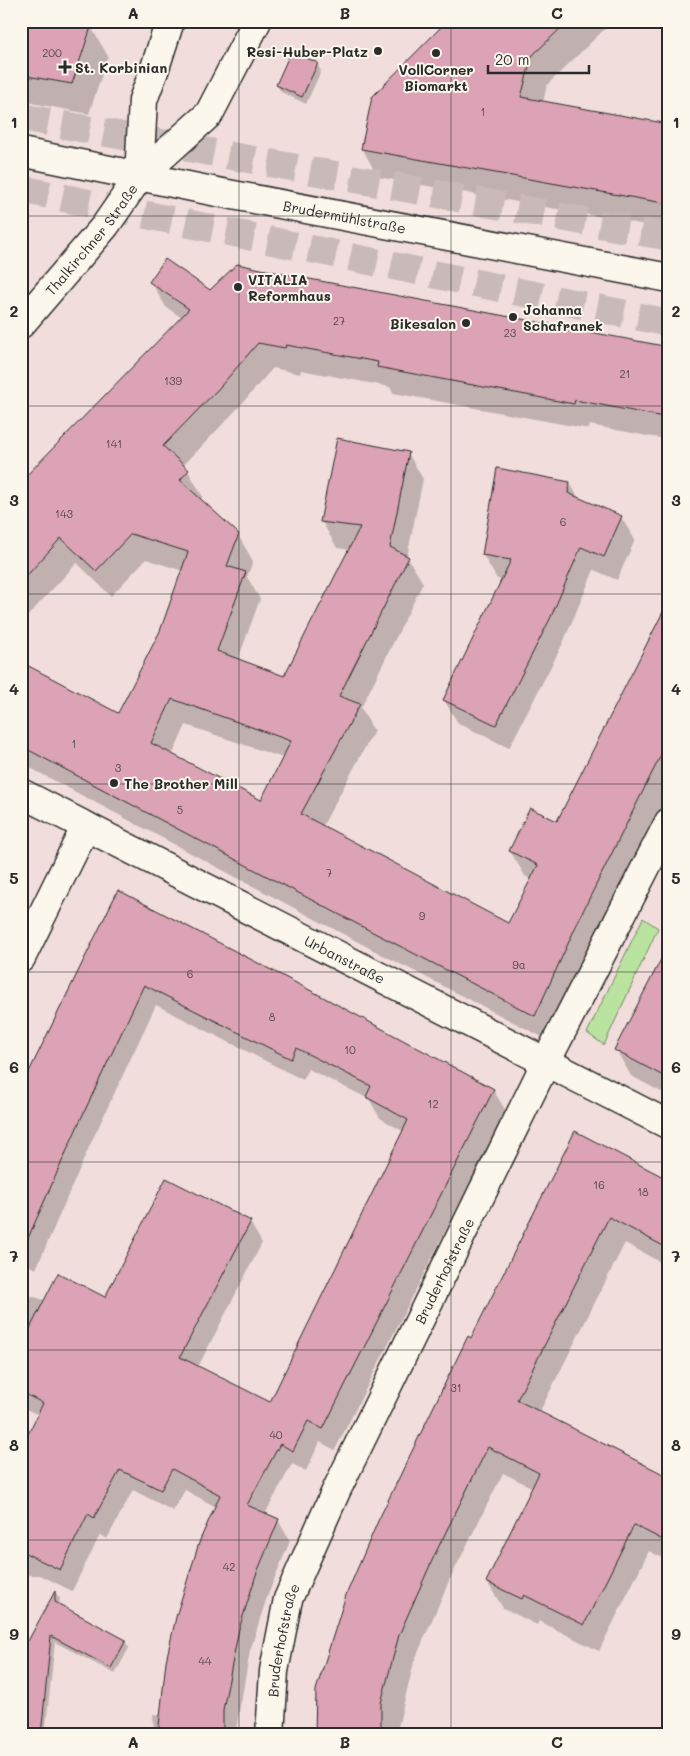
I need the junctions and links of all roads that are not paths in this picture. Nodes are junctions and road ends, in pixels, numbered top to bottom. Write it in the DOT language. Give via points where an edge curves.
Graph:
graph roads {
  1 [pos="170,21"];
  2 [pos="257,21"];
  3 [pos="21,152"];
  4 [pos="139,176"];
  5 [pos="669,278"];
  6 [pos="21,324"];
  7 [pos="21,793"];
  8 [pos="669,822"];
  9 [pos="86,826"];
  10 [pos="21,958"];
  11 [pos="546,1062"];
  12 [pos="669,1126"];
  13 [pos="270,1735"];
  1 -- 4 [label="street, Thalkirchner Straße" via="143,100"];
  2 -- 4 [label="street, Thalkirchner Straße" via="209,114"];
  3 -- 4 [label="street, Brudermühlstraße"];
  4 -- 5 [label="street, Brudermühlstraße"];
  4 -- 6 [label="street, Thalkirchner Straße" via="105,226"];
  7 -- 9 [label="street, Urbanstraße"];
  8 -- 11 [label="street, Bruderhofstraße"];
  9 -- 10 [label="street"];
  9 -- 11 [label="street, Urbanstraße"];
  11 -- 12 [label="street, Urbanstraße"];
  11 -- 13 [label="street, Bruderhofstraße" via="336,1491 288,1599 274,1671"];
}
